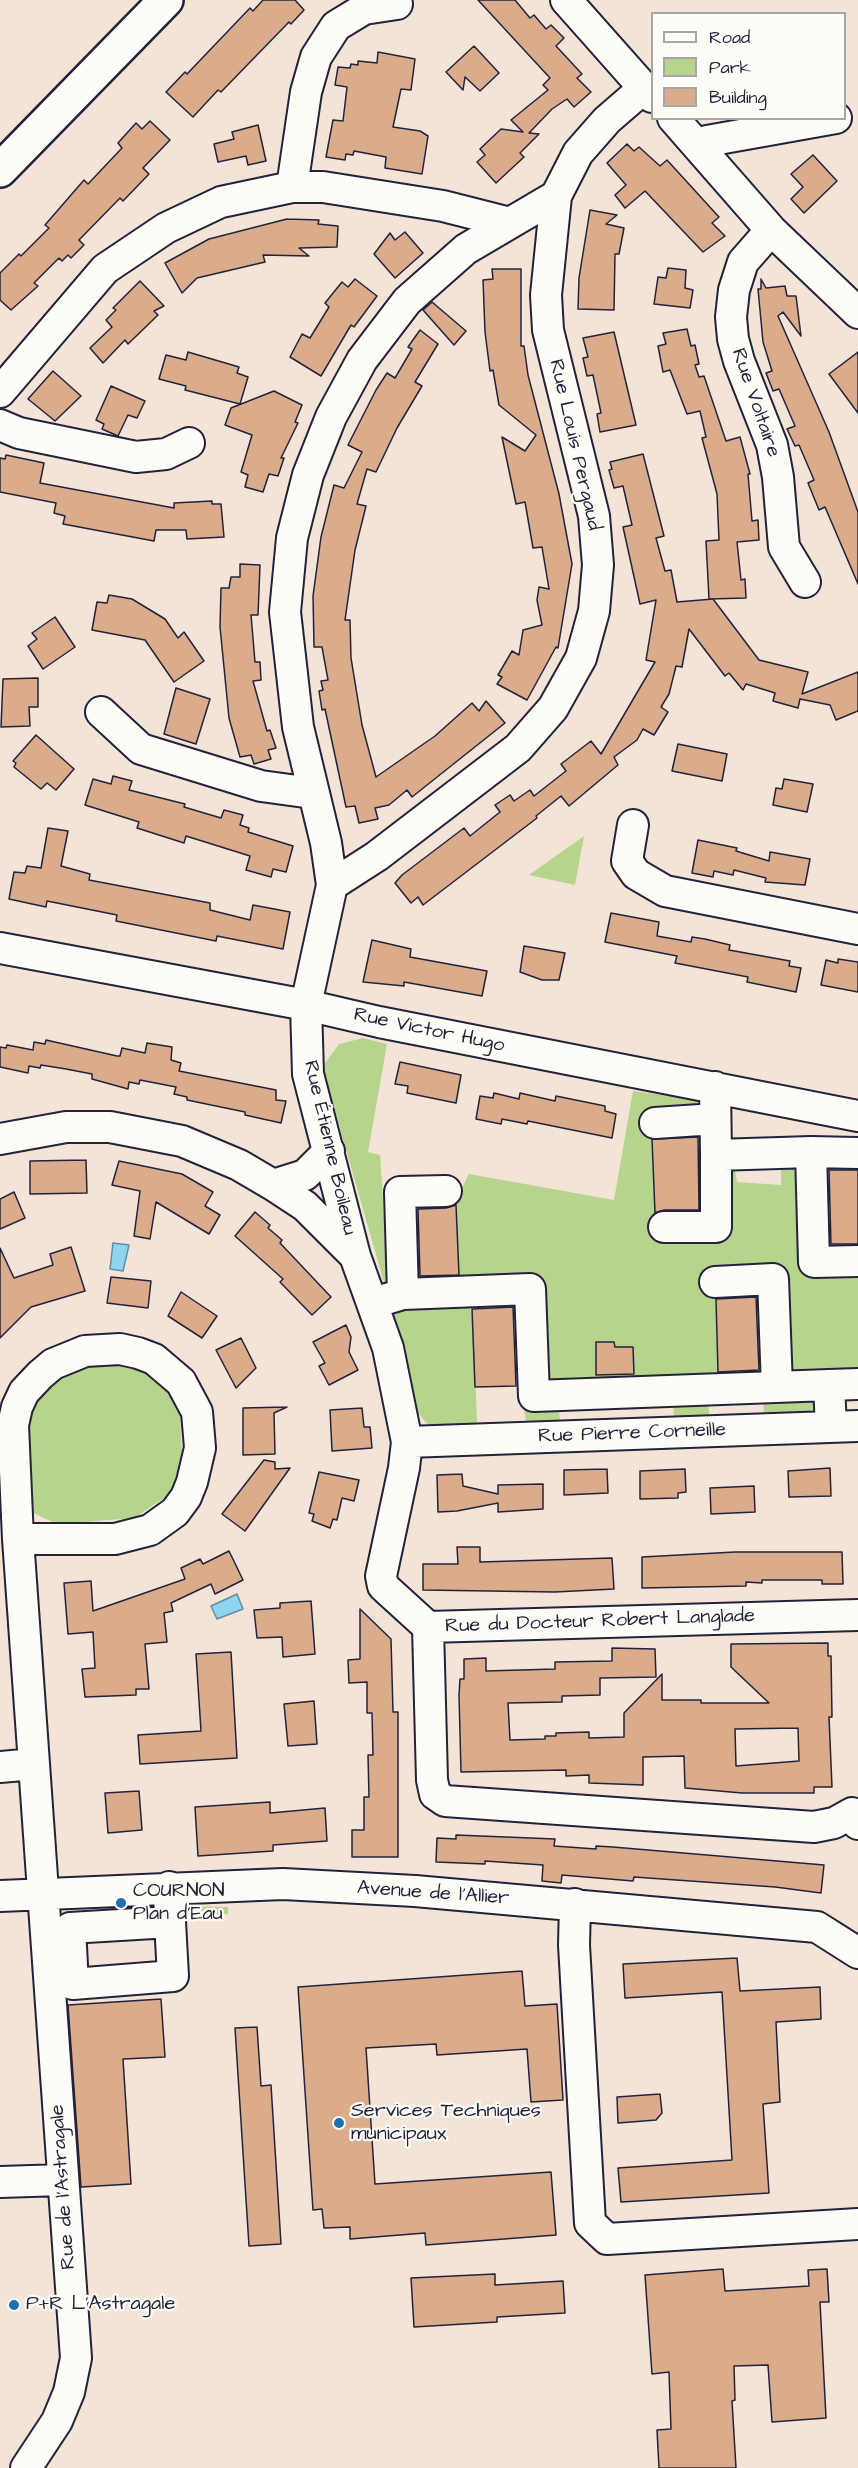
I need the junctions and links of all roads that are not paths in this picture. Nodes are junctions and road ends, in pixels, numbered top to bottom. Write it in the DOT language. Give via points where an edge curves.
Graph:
graph roads {
  1 [pos="166,0"];
  2 [pos="566,0"];
  3 [pos="398,4"];
  4 [pos="648,93"];
  5 [pos="675,120"];
  6 [pos="825,120"];
  7 [pos="699,146"];
  8 [pos="0,170"];
  9 [pos="292,187"];
  10 [pos="556,196"];
  11 [pos="510,223"];
  12 [pos="771,230"];
  13 [pos="858,312"];
  14 [pos="0,392"];
  15 [pos="0,425"];
  16 [pos="189,443"];
  17 [pos="805,582"];
  18 [pos="101,712"];
  19 [pos="312,793"];
  20 [pos="633,825"];
  21 [pos="332,885"];
  22 [pos="858,929"];
  23 [pos="0,948"];
  24 [pos="306,1005"];
  25 [pos="714,1087"];
  26 [pos="858,1116"];
  27 [pos="715,1119"];
  28 [pos="655,1123"];
  29 [pos="0,1139"];
  30 [pos="329,1152"];
  31 [pos="811,1152"];
  32 [pos="858,1154"];
  33 [pos="716,1155"];
  34 [pos="273,1185"];
  35 [pos="446,1191"];
  36 [pos="664,1227"];
  37 [pos="355,1256"];
  38 [pos="858,1261"];
  39 [pos="716,1282"];
  40 [pos="403,1294"];
  41 [pos="373,1303"];
  42 [pos="844,1384"];
  43 [pos="777,1387"];
  44 [pos="844,1426"];
  45 [pos="407,1442"];
  46 [pos="18,1539"];
  47 [pos="858,1615"];
  48 [pos="428,1627"];
  49 [pos="34,1764"];
  50 [pos="0,1767"];
  51 [pos="856,1811"];
  52 [pos="169,1887"];
  53 [pos="44,1893"];
  54 [pos="0,1896"];
  55 [pos="575,1904"];
  56 [pos="170,1922"];
  57 [pos="858,1953"];
  58 [pos="63,2180"];
  59 [pos="0,2182"];
  60 [pos="858,2224"];
  61 [pos="26,2468"];
  1 -- 8 [label="main road"];
  2 -- 4 [label="street"];
  3 -- 9 [label="street" via="364,9 336,26 316,57 306,93"];
  4 -- 10 [label="street, Rue Louis Pergaud" via="607,120 578,153"];
  5 -- 7 [label="street"];
  6 -- 7 [label="street" via="707,141"];
  7 -- 12 [label="street"];
  9 -- 11 [label="street" via="323,187 443,206"];
  9 -- 14 [label="street" via="221,202 134,247 105,269"];
  10 -- 11 [label="street"];
  10 -- 21 [label="street, Rue Louis Pergaud" via="546,295 548,330 594,516 598,565 594,611 581,658 553,708 518,748 378,856"];
  11 -- 19 [label="street" via="466,249 408,301 362,360 331,417 308,475 292,538 285,612 298,728"];
  12 -- 13 [label="street"];
  12 -- 17 [label="street, Rue Voltaire" via="742,262 734,290 733,339 772,445 784,547"];
  15 -- 16 [label="street" via="19,433 136,457 166,454"];
  18 -- 19 [label="street" via="141,748 261,786"];
  19 -- 21 [label="street" via="326,843"];
  20 -- 22 [label="street" via="627,861 636,874 665,891"];
  21 -- 24 [label="street"];
  23 -- 24 [label="street, Rue Victor Hugo"];
  24 -- 25 [label="street, Rue Victor Hugo"];
  24 -- 30 [label="street, Rue Étienne Boileau" via="308,1074"];
  25 -- 26 [label="street, Rue Victor Hugo"];
  25 -- 27 [label="street"];
  27 -- 28 [label="street"];
  27 -- 33 [label="street"];
  29 -- 34 [label="street, Rue Étienne Boileau" via="66,1127 110,1127 182,1140 239,1164"];
  30 -- 34 [label="street" via="305,1175"];
  30 -- 37 [label="street, Rue Étienne Boileau"];
  31 -- 32 [label="street"];
  31 -- 33 [label="street"];
  31 -- 38 [label="street" via="813,1262"];
  33 -- 36 [label="street" via="717,1227"];
  34 -- 37 [label="street, Rue Étienne Boileau" via="305,1206"];
  35 -- 40 [label="street" via="400,1192"];
  37 -- 41 [label="street, Rue Étienne Boileau"];
  39 -- 43 [label="street" via="773,1279"];
  40 -- 41 [label="street"];
  40 -- 43 [label="street" via="530,1289 534,1396"];
  41 -- 45 [label="street, Rue Étienne Boileau" via="388,1348"];
  42 -- 43 [label="street"];
  42 -- 44 [label="street"];
  44 -- 45 [label="street, Rue Pierre Corneille"];
  45 -- 48 [label="street, Rue Étienne Boileau" via="381,1576 383,1586"];
  46 -- 46 [label="street" via="12,1425 24,1392 40,1375 71,1355 120,1349 154,1359 181,1382 197,1412 200,1448 189,1490 175,1512 150,1530 115,1539"];
  46 -- 49 [label="street"];
  47 -- 48 [label="street, Rue du Docteur Robert Langlade"];
  48 -- 51 [label="street, Rue du Docteur Robert Langlade" via="432,1780 435,1794 445,1801 814,1827 834,1823"];
  49 -- 50 [label="street"];
  49 -- 53 [label="street"];
  52 -- 53 [label="street, Avenue de l'Allier"];
  52 -- 55 [label="street, Avenue de l'Allier" via="283,1884"];
  52 -- 56 [label="street"];
  53 -- 54 [label="street, Avenue de l'Allier"];
  53 -- 58 [label="street, Rue de l'Astragale"];
  55 -- 57 [label="street, Avenue de l'Allier" via="817,1927"];
  55 -- 60 [label="street" via="590,2223 607,2239"];
  58 -- 59 [label="street"];
  58 -- 61 [label="street, Rue de l'Astragale" via="76,2358 69,2392 57,2421"];
}
